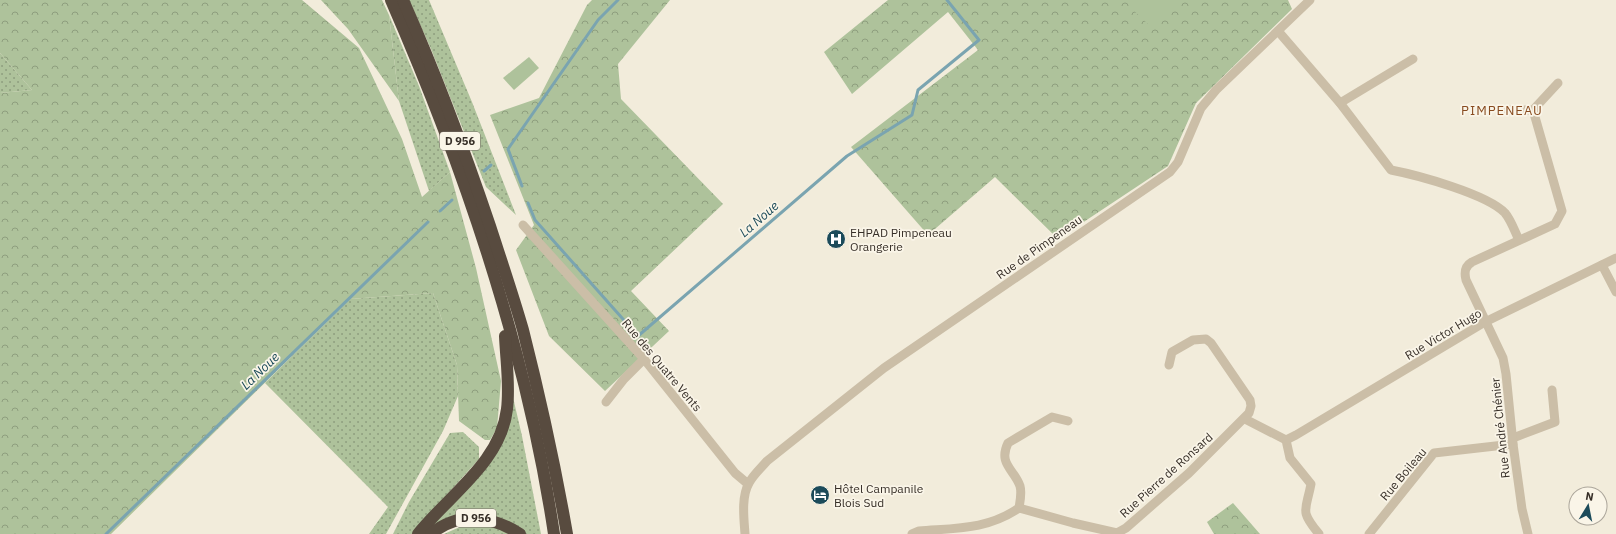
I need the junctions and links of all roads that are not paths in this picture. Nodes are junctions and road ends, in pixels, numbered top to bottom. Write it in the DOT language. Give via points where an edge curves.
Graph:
graph roads {
  1 [pos="391,0"];
  2 [pos="403,0"];
  3 [pos="1310,0"];
  4 [pos="1278,31"];
  5 [pos="1414,60"];
  6 [pos="1558,83"];
  7 [pos="1340,102"];
  8 [pos="1506,110"];
  9 [pos="1533,110"];
  10 [pos="523,225"];
  11 [pos="1519,240"];
  12 [pos="1616,258"];
  13 [pos="1602,265"];
  14 [pos="1616,292"];
  15 [pos="505,316"];
  16 [pos="1485,322"];
  17 [pos="644,359"];
  18 [pos="1169,366"];
  19 [pos="1552,390"];
  20 [pos="606,402"];
  21 [pos="1244,419"];
  22 [pos="1068,421"];
  23 [pos="1286,440"];
  24 [pos="1513,441"];
  25 [pos="748,484"];
  26 [pos="1019,508"];
  27 [pos="418,534"];
  28 [pos="431,534"];
  29 [pos="520,534"];
  30 [pos="554,534"];
  31 [pos="567,534"];
  32 [pos="745,534"];
  33 [pos="912,534"];
  34 [pos="1319,534"];
  35 [pos="1369,534"];
  36 [pos="1528,534"];
  1 -- 15 [label="highway, D 956" via="437,110"];
  2 -- 31 [label="highway, D 956" via="428,55 454,124 509,284 543,412"];
  3 -- 4 [label="street, Rue de Pimpeneau"];
  4 -- 7 [label="street"];
  4 -- 25 [label="street, Rue de Pimpeneau" via="1216,90 1201,108 1178,162 1170,172 884,368 767,461"];
  5 -- 7 [label="street"];
  6 -- 9 [label="street"];
  7 -- 11 [label="street" via="1391,170 1415,175 1495,205 1505,214"];
  8 -- 9 [label="street"];
  9 -- 11 [label="street" via="1562,211 1555,224"];
  10 -- 17 [label="street, Rue des Quatre Vents"];
  11 -- 16 [label="street, Rue André Chénier" via="1472,262 1464,273"];
  12 -- 13 [label="street, Rue Victor Hugo"];
  13 -- 14 [label="street"];
  13 -- 16 [label="street, Rue Victor Hugo"];
  15 -- 27 [label="highway, D 956" via="509,386 507,410 501,432 480,467"];
  15 -- 30 [label="highway, D 956" via="531,416"];
  16 -- 23 [label="street, Rue Victor Hugo"];
  16 -- 24 [label="street, Rue André Chénier" via="1503,358"];
  17 -- 20 [label="street"];
  17 -- 25 [label="street, Rue des Quatre Vents" via="735,473"];
  18 -- 21 [label="street" via="1172,352 1193,340 1206,339 1250,400 1249,413"];
  19 -- 24 [label="street, Rue Boileau" via="1555,422"];
  21 -- 23 [label="street"];
  21 -- 26 [label="street, Rue Pierre de Ronsard" via="1189,473 1118,533"];
  22 -- 26 [label="street" via="1052,417 1008,443 1004,456 1020,487"];
  23 -- 34 [label="street" via="1290,458 1311,484 1304,507 1305,514"];
  24 -- 35 [label="street, Rue Boileau" via="1434,453"];
  24 -- 36 [label="street, Rue André Chénier"];
  25 -- 32 [label="street"];
  26 -- 33 [label="street" via="990,523"];
  28 -- 29 [label="highway, D 956" via="449,523 462,519 482,518"];
}
